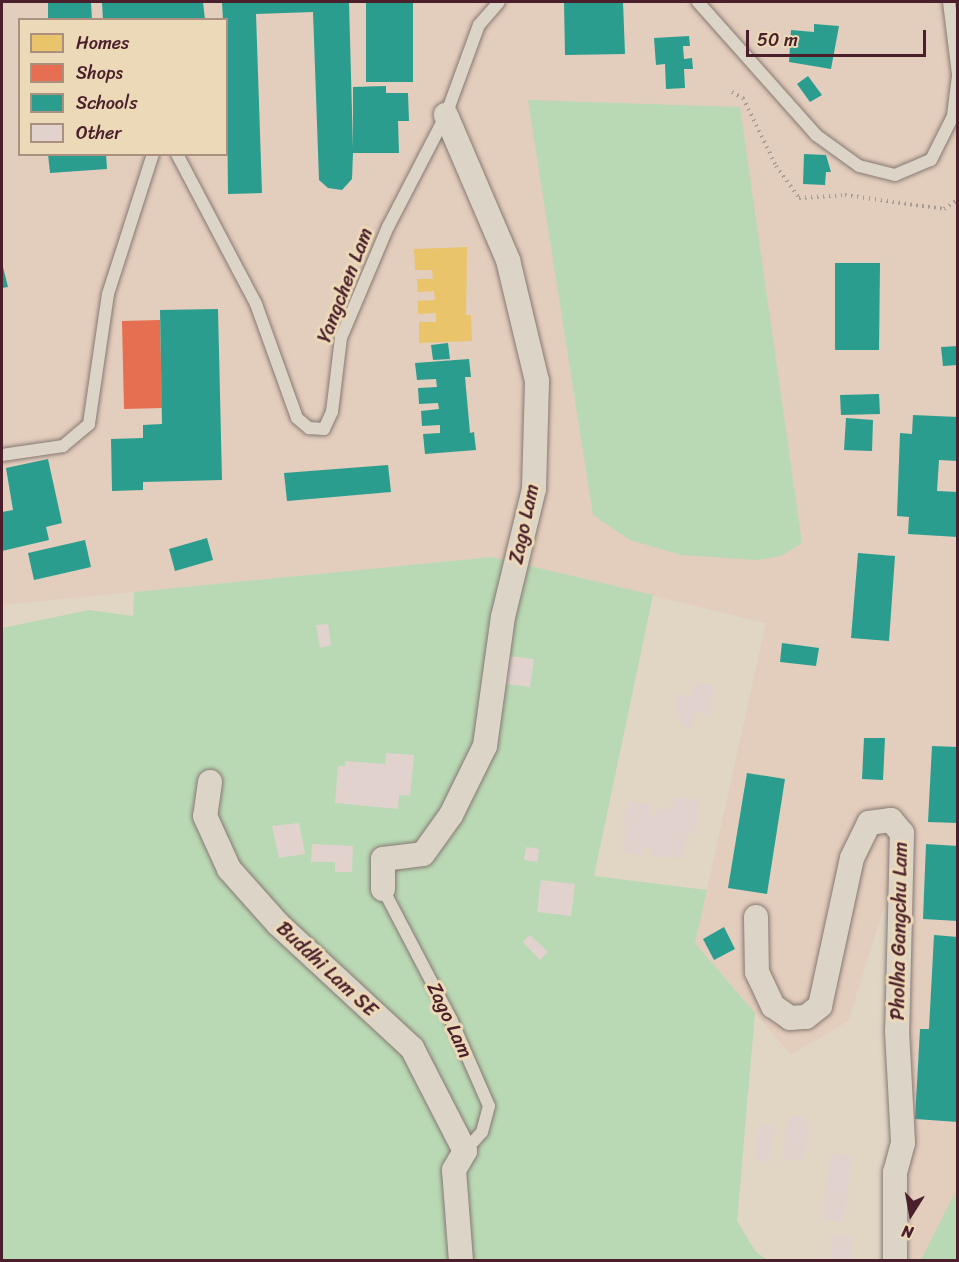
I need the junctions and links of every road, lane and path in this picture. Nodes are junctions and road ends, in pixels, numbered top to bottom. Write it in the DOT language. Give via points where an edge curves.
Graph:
graph roads {
  1 [pos="499,2"];
  2 [pos="698,2"];
  3 [pos="950,2"];
  4 [pos="957,76"];
  5 [pos="732,92"];
  6 [pos="446,115"];
  7 [pos="152,156"];
  8 [pos="178,156"];
  9 [pos="957,200"];
  10 [pos="2,455"];
  11 [pos="210,782"];
  12 [pos="383,889"];
  13 [pos="756,917"];
  14 [pos="465,1151"];
  15 [pos="461,1260"];
  16 [pos="895,1260"];
  1 -- 6 [label="lane, Yangchen Lam" via="478,25"];
  2 -- 4 [label="lane" via="816,135 859,166 895,175 931,160 953,116"];
  3 -- 4 [label="lane"];
  5 -- 9 [label="path" via="743,98 776,166 799,198 845,195 944,209"];
  6 -- 8 [label="lane, Yangchen Lam" via="388,227 349,317 341,338 329,424 316,430 297,418 256,304"];
  6 -- 12 [label="street, Zago Lam" via="508,260 534,370 534,489 503,617 485,746 451,815 423,854 383,859"];
  7 -- 10 [label="lane" via="108,294 89,424 63,446"];
  11 -- 14 [label="street, Buddhi Lam SE" via="205,816 229,869 278,924 412,1048"];
  12 -- 14 [label="lane, Zago Lam" via="451,1019 489,1106 482,1131"];
  13 -- 16 [label="street, Pholha Gangchu Lam" via="757,972 773,1006 790,1018 806,1017 820,1006 852,858 869,824 891,820 903,833 897,1031 903,1143 895,1172"];
  14 -- 15 [label="street" via="454,1170"];
}
